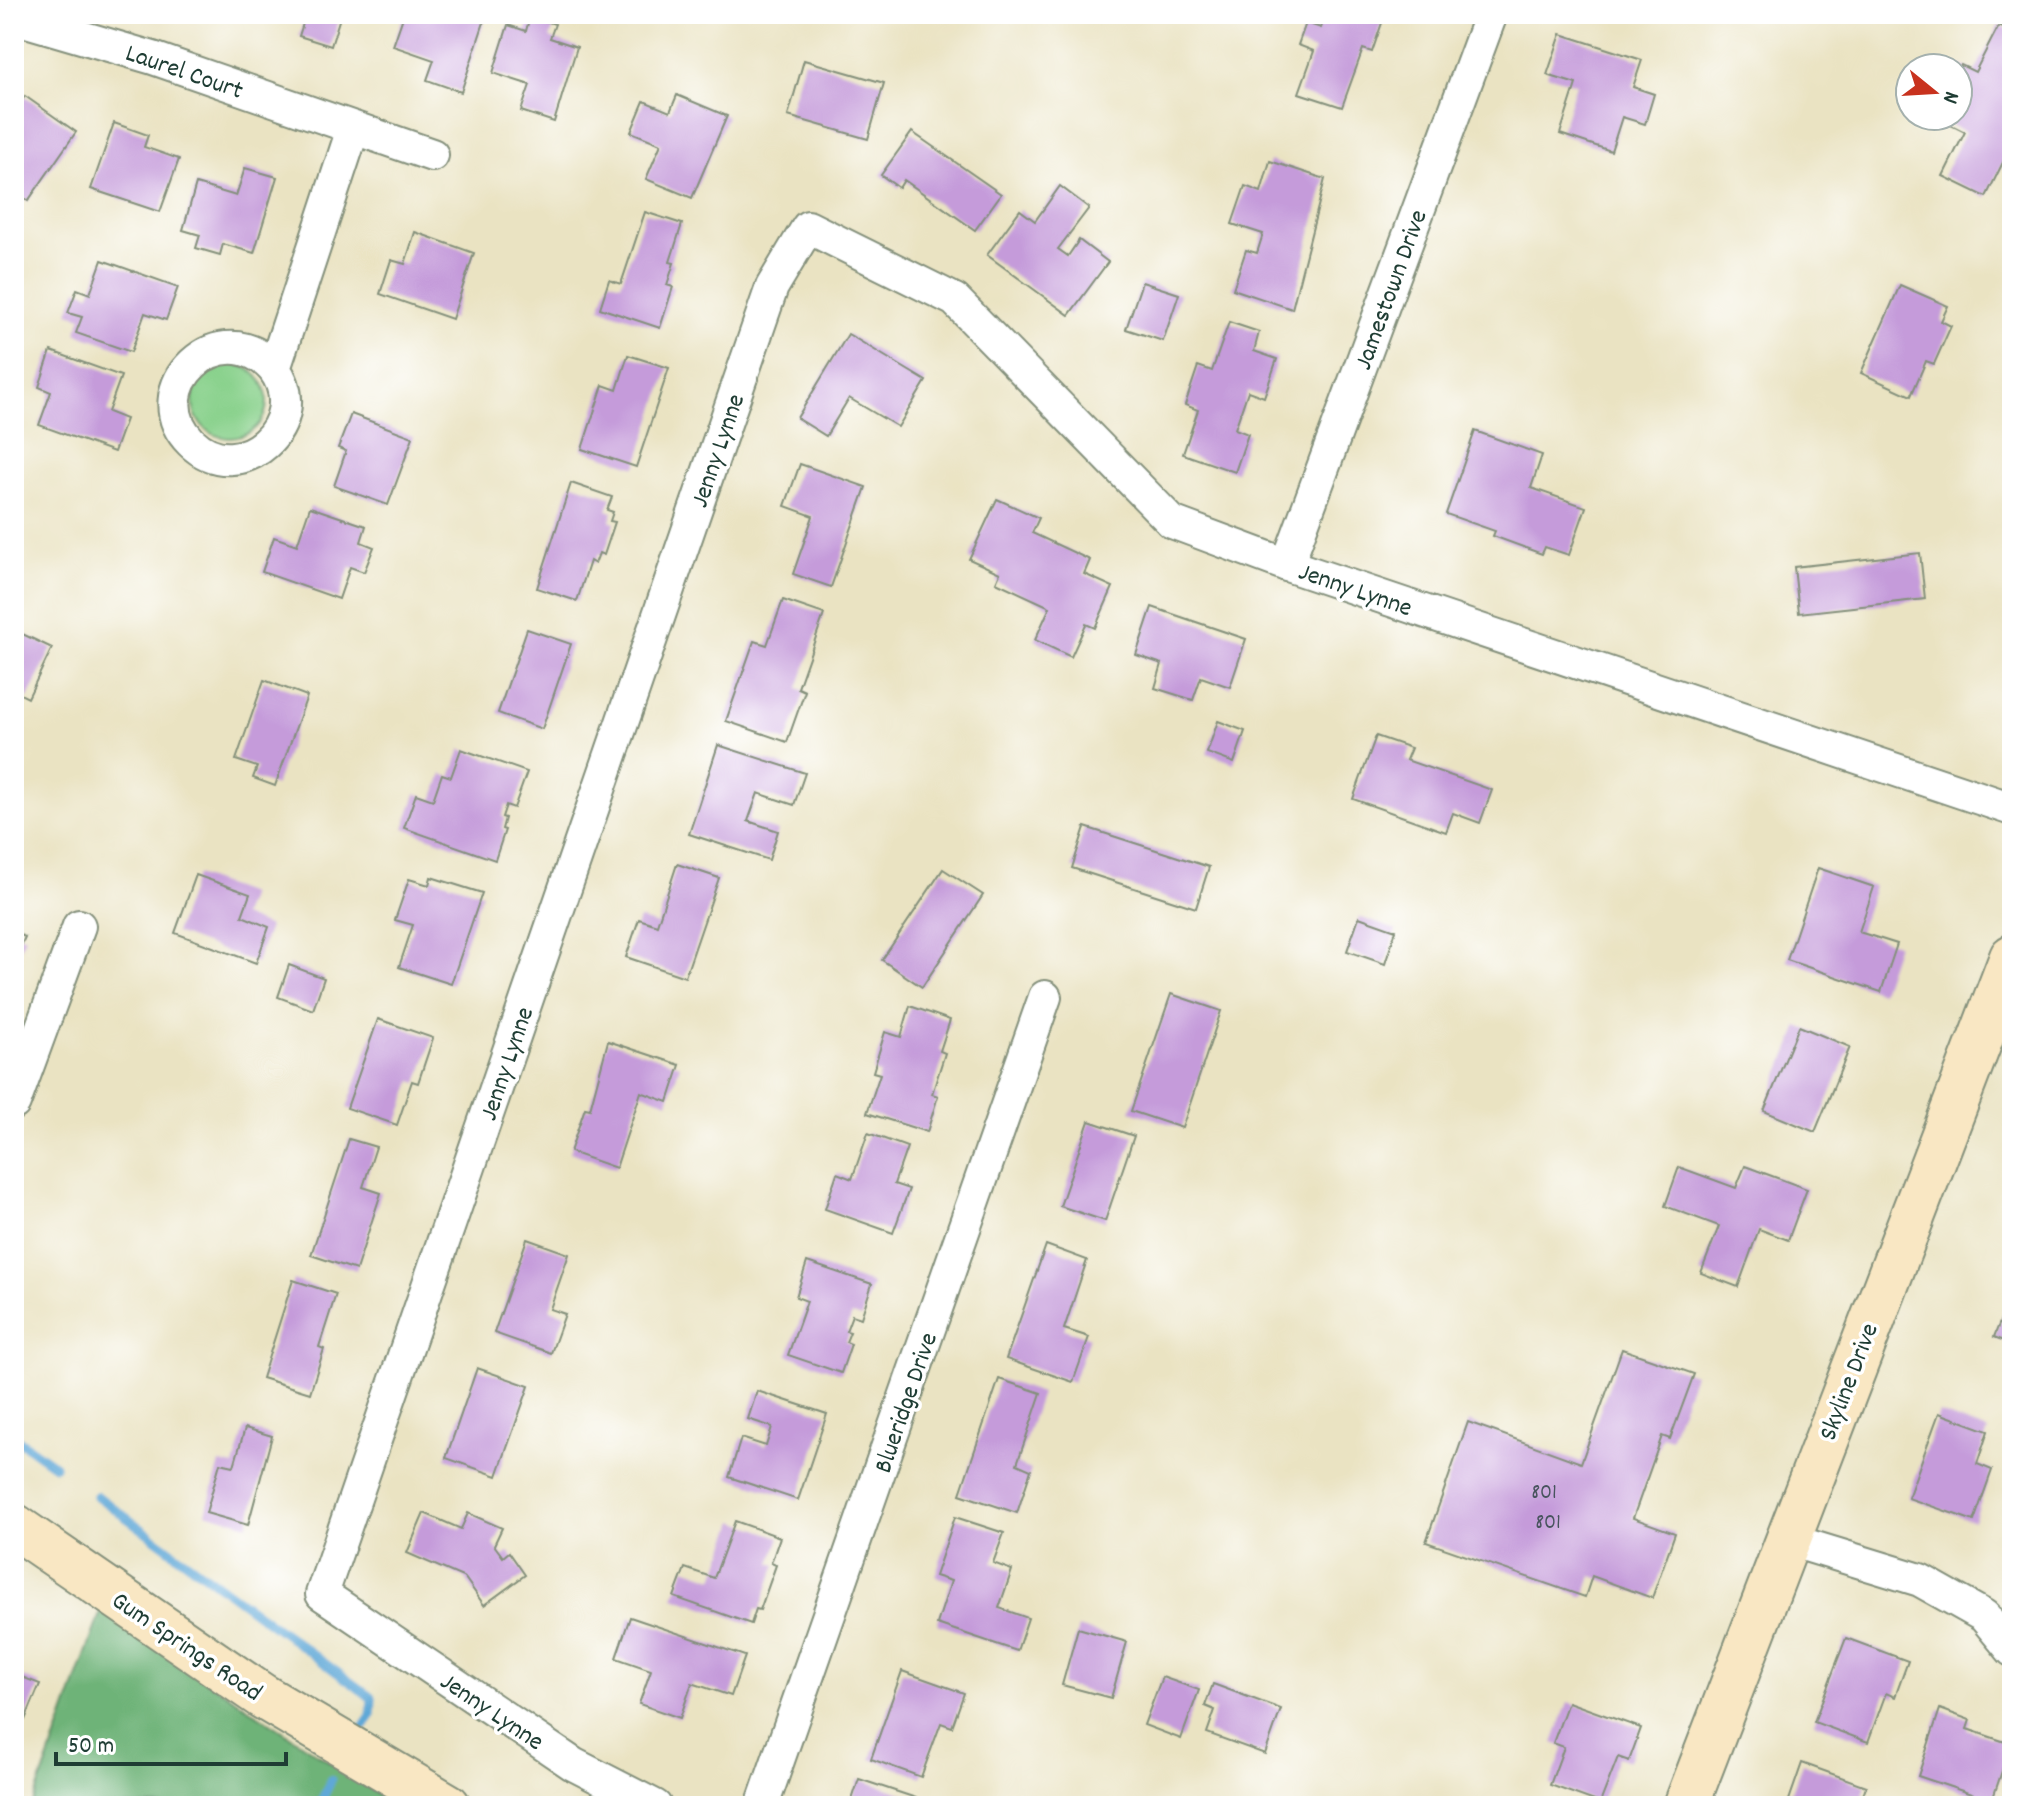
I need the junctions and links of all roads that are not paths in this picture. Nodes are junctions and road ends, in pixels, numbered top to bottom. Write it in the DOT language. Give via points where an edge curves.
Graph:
graph roads {
  1 [pos="1491,14"];
  2 [pos="14,21"];
  3 [pos="353,129"];
  4 [pos="432,155"];
  5 [pos="274,369"];
  6 [pos="1287,565"];
  7 [pos="2012,809"];
  8 [pos="79,926"];
  9 [pos="2012,957"];
  10 [pos="1045,997"];
  11 [pos="14,1103"];
  12 [pos="14,1526"];
  13 [pos="1786,1539"];
  14 [pos="2012,1650"];
  15 [pos="448,1806"];
  16 [pos="655,1806"];
  17 [pos="762,1806"];
  18 [pos="1686,1806"];
  1 -- 6 [label="street, Jamestown Drive"];
  2 -- 3 [label="street, Laurel Court" via="94,39"];
  3 -- 4 [label="street, Laurel Court"];
  3 -- 5 [label="street"];
  6 -- 7 [label="street, Jenny Lynne"];
  6 -- 16 [label="street, Jenny Lynne" via="1172,522 955,300 808,227 772,287 322,1594 573,1764"];
  8 -- 11 [label="street"];
  9 -- 13 [label="street, Skyline Drive"];
  10 -- 17 [label="street, Blueridge Drive"];
  12 -- 15 [label="street, Gum Springs Road" via="262,1696"];
  13 -- 14 [label="street" via="1920,1580 1984,1616"];
  13 -- 18 [label="street, Skyline Drive"];
}
